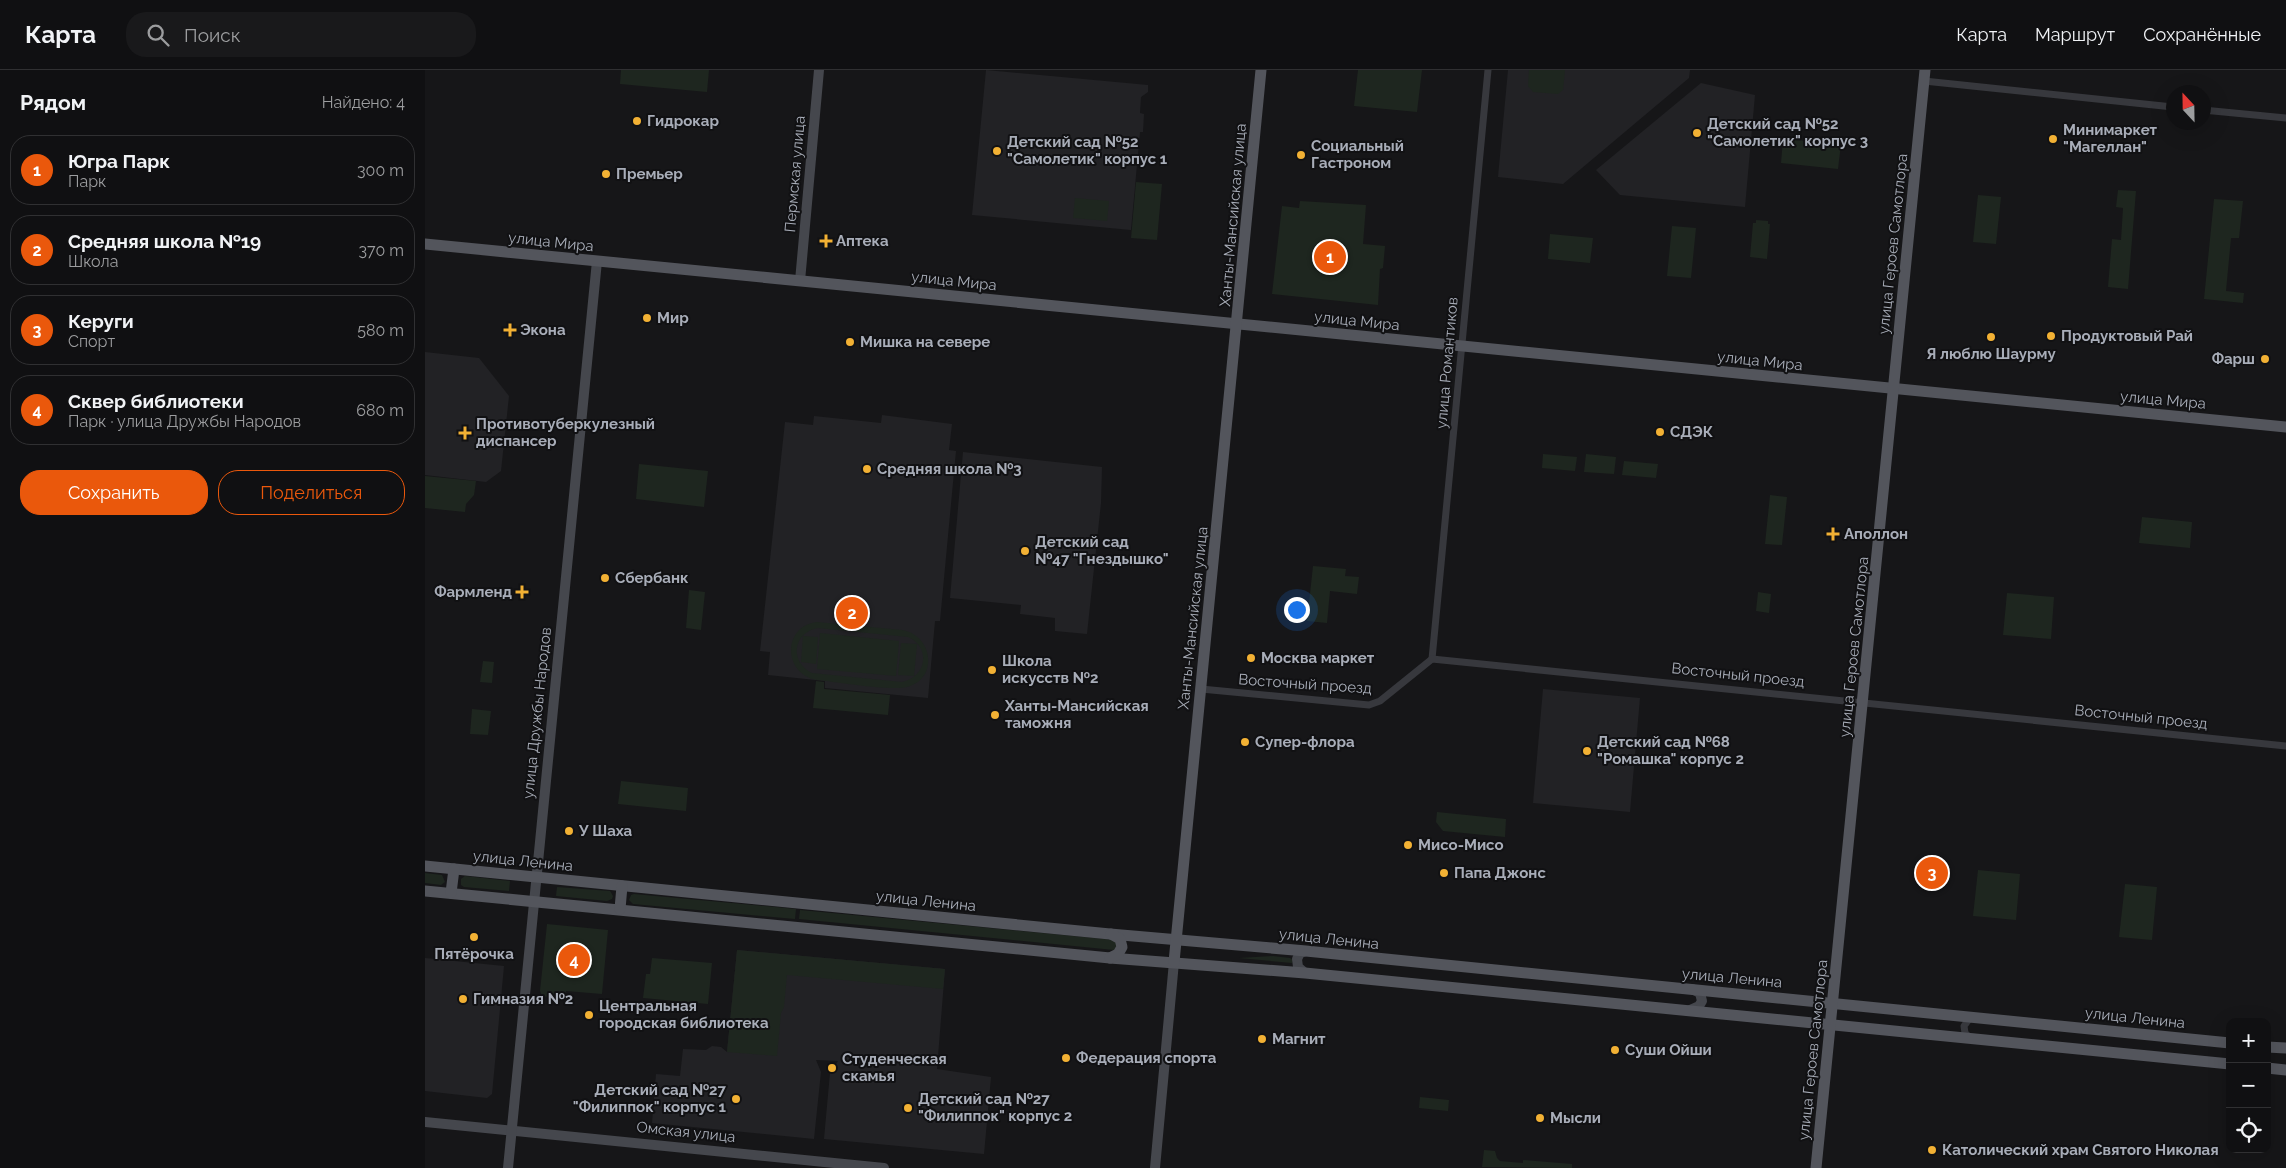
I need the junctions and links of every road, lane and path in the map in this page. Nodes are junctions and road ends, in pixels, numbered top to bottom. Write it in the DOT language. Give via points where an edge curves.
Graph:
graph roads {
  1 [pos="819,70"];
  2 [pos="1261,70"];
  3 [pos="1488,70"];
  4 [pos="1925,76"];
  5 [pos="2166,106"];
  6 [pos="2211,111"];
  7 [pos="2286,118"];
  8 [pos="425,244"];
  9 [pos="597,261"];
  10 [pos="800,281"];
  11 [pos="1238,323"];
  12 [pos="1463,347"];
  13 [pos="1894,389"];
  14 [pos="2286,427"];
  15 [pos="1432,659"];
  16 [pos="1201,689"];
  17 [pos="1863,702"];
  18 [pos="2286,746"];
  19 [pos="425,866"];
  20 [pos="453,869"];
  21 [pos="537,877"];
  22 [pos="622,886"];
  23 [pos="425,891"];
  24 [pos="451,893"];
  25 [pos="534,902"];
  26 [pos="620,909"];
  27 [pos="1110,934"];
  28 [pos="1176,940"];
  29 [pos="1306,951"];
  30 [pos="1109,958"];
  31 [pos="1174,962"];
  32 [pos="1305,973"];
  33 [pos="1692,989"];
  34 [pos="1833,1002"];
  35 [pos="1690,1010"];
  36 [pos="1973,1016"];
  37 [pos="1830,1024"];
  38 [pos="1970,1038"];
  39 [pos="2226,1043"];
  40 [pos="2271,1047"];
  41 [pos="2286,1048"];
  42 [pos="2226,1064"];
  43 [pos="2271,1068"];
  44 [pos="2286,1070"];
  45 [pos="425,1122"];
  46 [pos="512,1130"];
  47 [pos="508,1168"];
  48 [pos="884,1168"];
  49 [pos="1155,1168"];
  50 [pos="1816,1168"];
  1 -- 10 [label="street, Пермская улица"];
  2 -- 11 [label="main road, Ханты-Мансийская улица"];
  3 -- 12 [label="street, улица Романтиков"];
  4 -- 5 [label="street"];
  4 -- 13 [label="main road, улица Героев Самотлора"];
  6 -- 7 [label="street"];
  8 -- 9 [label="main road, улица Мира"];
  9 -- 10 [label="main road, улица Мира"];
  9 -- 21 [label="street, улица Дружбы Народов"];
  10 -- 11 [label="main road, улица Мира"];
  11 -- 12 [label="main road, улица Мира"];
  11 -- 16 [label="main road, Ханты-Мансийская улица"];
  12 -- 13 [label="main road, улица Мира"];
  12 -- 15 [label="street, улица Романтиков"];
  13 -- 14 [label="main road, улица Мира"];
  13 -- 17 [label="main road, улица Героев Самотлора"];
  15 -- 16 [label="street, Восточный проезд" via="1380,702 1369,705"];
  15 -- 17 [label="street, Восточный проезд"];
  16 -- 28 [label="main road, Ханты-Мансийская улица"];
  17 -- 18 [label="street, Восточный проезд"];
  17 -- 34 [label="main road, улица Героев Самотлора"];
  19 -- 20 [label="main road, улица Ленина"];
  20 -- 21 [label="main road, улица Ленина"];
  20 -- 24 [label="main road"];
  21 -- 22 [label="main road, улица Ленина"];
  21 -- 25 [label="street, улица Дружбы Народов"];
  22 -- 26 [label="main road"];
  22 -- 27 [label="main road, улица Ленина"];
  23 -- 24 [label="main road"];
  24 -- 25 [label="main road"];
  25 -- 26 [label="main road"];
  25 -- 46 [label="street, улица Дружбы Народов"];
  26 -- 30 [label="main road"];
  27 -- 28 [label="main road, улица Ленина"];
  27 -- 30 [label="main road" via="1120,939 1122,947 1118,954"];
  28 -- 29 [label="main road, улица Ленина"];
  28 -- 31 [label="main road, Ханты-Мансийская улица"];
  29 -- 32 [label="street" via="1297,959"];
  29 -- 33 [label="main road, улица Ленина"];
  30 -- 31 [label="main road"];
  31 -- 32 [label="main road"];
  31 -- 49 [label="street, Ханты-Мансийская улица"];
  32 -- 35 [label="main road"];
  33 -- 34 [label="main road, улица Ленина"];
  33 -- 35 [label="street" via="1699,993 1702,1001"];
  34 -- 36 [label="main road, улица Ленина"];
  34 -- 37 [label="main road, улица Героев Самотлора"];
  35 -- 37 [label="main road"];
  36 -- 38 [label="street" via="1963,1026"];
  36 -- 39 [label="main road, улица Ленина"];
  37 -- 38 [label="main road"];
  37 -- 50 [label="main road, улица Героев Самотлора"];
  38 -- 42 [label="main road"];
  40 -- 41 [label="main road"];
  43 -- 44 [label="main road"];
  45 -- 46 [label="street, Омская улица"];
  46 -- 47 [label="street, улица Дружбы Народов"];
  46 -- 48 [label="street, Омская улица"];
}
